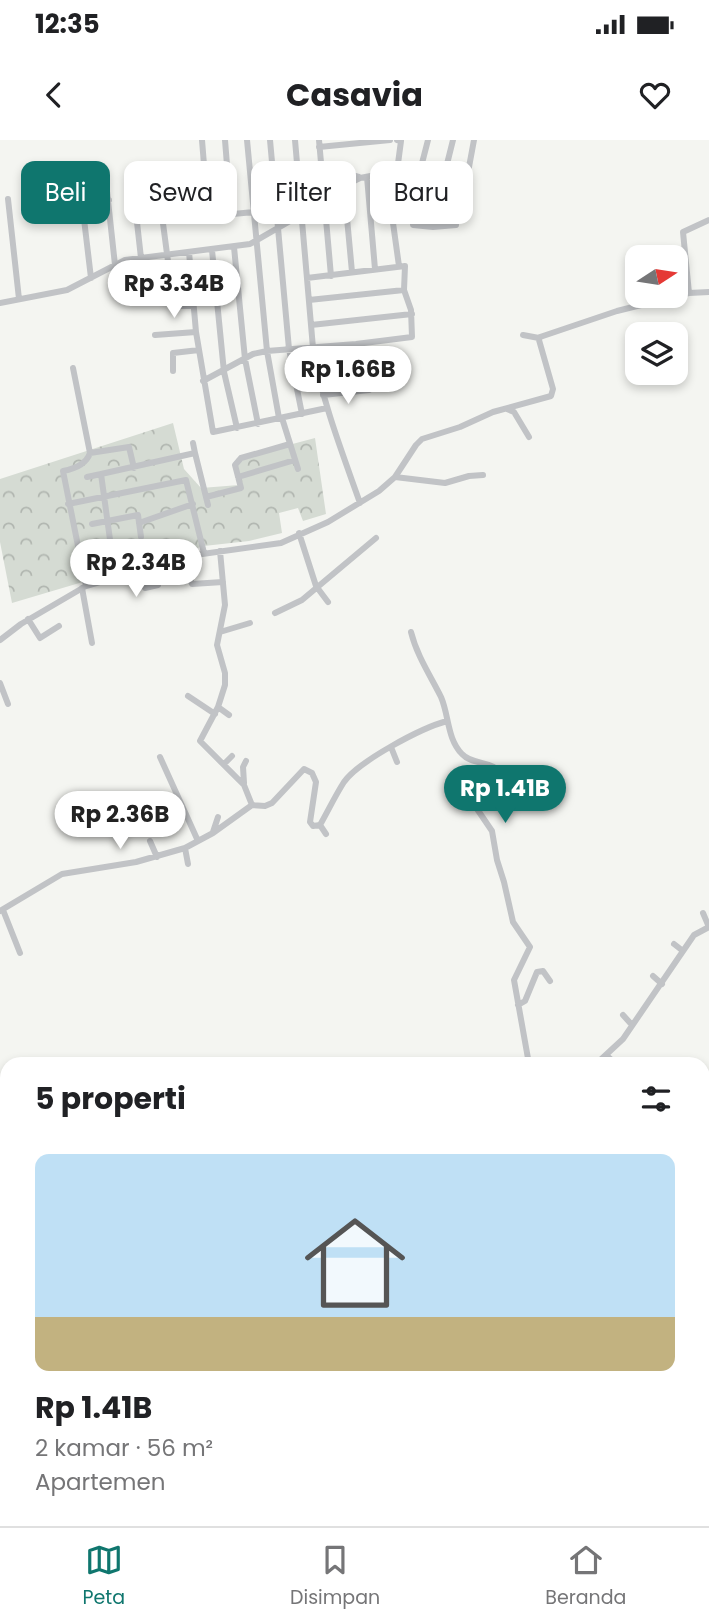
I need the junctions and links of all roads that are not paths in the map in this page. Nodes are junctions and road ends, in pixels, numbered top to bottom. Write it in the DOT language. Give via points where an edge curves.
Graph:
graph roads {
  1 [pos="202,140"];
  2 [pos="225,140"];
  3 [pos="247,140"];
  4 [pos="270,140"];
  5 [pos="295,140"];
  6 [pos="390,140"];
  7 [pos="400,140"];
  8 [pos="428,140"];
  9 [pos="453,140"];
  10 [pos="474,140"];
  11 [pos="319,144"];
  12 [pos="204,161"];
  13 [pos="227,161"];
  14 [pos="297,161"];
  15 [pos="395,161"];
  16 [pos="423,161"];
  17 [pos="448,161"];
  18 [pos="470,161"];
  19 [pos="356,176"];
  20 [pos="370,176"];
  21 [pos="363,177"];
  22 [pos="356,180"];
  23 [pos="251,181"];
  24 [pos="8,200"];
  25 [pos="110,211"];
  26 [pos="709,220"];
  27 [pos="85,224"];
  28 [pos="137,224"];
  29 [pos="163,224"];
  30 [pos="255,224"];
  31 [pos="285,224"];
  32 [pos="303,224"];
  33 [pos="325,224"];
  34 [pos="348,224"];
  35 [pos="393,224"];
  36 [pos="413,224"];
  37 [pos="433,224"];
  38 [pos="456,224"];
  39 [pos="433,227"];
  40 [pos="277,229"];
  41 [pos="256,241"];
  42 [pos="234,247"];
  43 [pos="212,250"];
  44 [pos="189,252"];
  45 [pos="167,255"];
  46 [pos="141,258"];
  47 [pos="115,265"];
  48 [pos="399,266"];
  49 [pos="375,269"];
  50 [pos="352,272"];
  51 [pos="331,276"];
  52 [pos="91,278"];
  53 [pos="307,278"];
  54 [pos="191,283"];
  55 [pos="171,284"];
  56 [pos="404,290"];
  57 [pos="709,292"];
  58 [pos="689,293"];
  59 [pos="19,299"];
  60 [pos="309,300"];
  61 [pos="0,303"];
  62 [pos="194,306"];
  63 [pos="412,314"];
  64 [pos="311,325"];
  65 [pos="196,332"];
  66 [pos="155,335"];
  67 [pos="523,335"];
  68 [pos="539,338"];
  69 [pos="356,344"];
  70 [pos="313,348"];
  71 [pos="289,349"];
  72 [pos="199,350"];
  73 [pos="267,351"];
  74 [pos="245,359"];
  75 [pos="73,368"];
  76 [pos="173,371"];
  77 [pos="224,372"];
  78 [pos="317,373"];
  79 [pos="204,381"];
  80 [pos="369,390"];
  81 [pos="323,395"];
  82 [pos="327,408"];
  83 [pos="505,409"];
  84 [pos="302,414"];
  85 [pos="281,418"];
  86 [pos="258,424"];
  87 [pos="237,428"];
  88 [pos="528,437"];
  89 [pos="193,443"];
  90 [pos="290,444"];
  91 [pos="90,453"];
  92 [pos="195,453"];
  93 [pos="295,460"];
  94 [pos="134,468"];
  95 [pos="298,469"];
  96 [pos="101,474"];
  97 [pos="483,475"];
  98 [pos="87,477"];
  99 [pos="238,477"];
  100 [pos="395,477"];
  101 [pos="206,496"];
  102 [pos="106,497"];
  103 [pos="192,502"];
  104 [pos="360,503"];
  105 [pos="68,504"];
  106 [pos="208,505"];
  107 [pos="109,521"];
  108 [pos="139,523"];
  109 [pos="92,524"];
  110 [pos="299,533"];
  111 [pos="141,537"];
  112 [pos="376,538"];
  113 [pos="130,542"];
  114 [pos="111,546"];
  115 [pos="95,549"];
  116 [pos="220,551"];
  117 [pos="204,553"];
  118 [pos="173,560"];
  119 [pos="137,570"];
  120 [pos="115,576"];
  121 [pos="223,582"];
  122 [pos="158,585"];
  123 [pos="316,586"];
  124 [pos="84,587"];
  125 [pos="328,602"];
  126 [pos="275,613"];
  127 [pos="29,619"];
  128 [pos="250,623"];
  129 [pos="59,626"];
  130 [pos="220,632"];
  131 [pos="411,632"];
  132 [pos="0,640"];
  133 [pos="92,643"];
  134 [pos="0,683"];
  135 [pos="188,696"];
  136 [pos="8,704"];
  137 [pos="218,707"];
  138 [pos="215,714"];
  139 [pos="229,715"];
  140 [pos="447,721"];
  141 [pos="391,747"];
  142 [pos="232,756"];
  143 [pos="159,757"];
  144 [pos="246,761"];
  145 [pos="397,762"];
  146 [pos="224,764"];
  147 [pos="244,785"];
  148 [pos="252,805"];
  149 [pos="218,817"];
  150 [pos="320,825"];
  151 [pos="213,834"];
  152 [pos="326,834"];
  153 [pos="150,841"];
  154 [pos="198,841"];
  155 [pos="185,848"];
  156 [pos="157,856"];
  157 [pos="188,864"];
  158 [pos="1,911"];
  159 [pos="703,913"];
  160 [pos="688,927"];
  161 [pos="709,927"];
  162 [pos="694,935"];
  163 [pos="674,944"];
  164 [pos="683,951"];
  165 [pos="20,953"];
  166 [pos="653,976"];
  167 [pos="550,981"];
  168 [pos="662,984"];
  169 [pos="518,1005"];
  170 [pos="624,1015"];
  171 [pos="632,1025"];
  172 [pos="606,1055"];
  173 [pos="528,1057"];
  1 -- 12 [label="street"];
  2 -- 13 [label="street"];
  3 -- 23 [label="street"];
  4 -- 40 [label="street"];
  5 -- 14 [label="street"];
  6 -- 11 [label="street"];
  7 -- 15 [label="street"];
  8 -- 16 [label="street"];
  9 -- 17 [label="street"];
  10 -- 18 [label="street"];
  19 -- 21 [label="street"];
  20 -- 21 [label="street"];
  21 -- 22 [label="street"];
  21 -- 49 [label="street"];
  24 -- 59 [label="street"];
  25 -- 47 [label="street"];
  26 -- 58 [label="street" via="683,232"];
  27 -- 52 [label="street"];
  28 -- 46 [label="street"];
  29 -- 45 [label="street"];
  30 -- 41 [label="street"];
  31 -- 40 [label="street"];
  32 -- 53 [label="street"];
  33 -- 51 [label="street"];
  34 -- 50 [label="street"];
  35 -- 48 [label="street"];
  36 -- 39 [label="street"];
  37 -- 39 [label="street"];
  38 -- 39 [label="street"];
  40 -- 41 [label="street"];
  40 -- 71 [label="street"];
  41 -- 42 [label="street"];
  41 -- 73 [label="street"];
  42 -- 43 [label="street"];
  42 -- 74 [label="street"];
  43 -- 44 [label="street"];
  43 -- 77 [label="street"];
  44 -- 45 [label="street"];
  44 -- 54 [label="street"];
  45 -- 46 [label="street"];
  45 -- 55 [label="street"];
  46 -- 47 [label="street"];
  47 -- 52 [label="street"];
  48 -- 49 [label="street"];
  48 -- 56 [label="street" via="406,267"];
  49 -- 50 [label="street"];
  50 -- 51 [label="street"];
  51 -- 53 [label="street"];
  52 -- 59 [label="street" via="67,290"];
  53 -- 60 [label="street"];
  54 -- 55 [label="street"];
  54 -- 62 [label="street"];
  55 -- 62 [label="street" via="176,306"];
  56 -- 60 [label="street"];
  56 -- 63 [label="street"];
  57 -- 58 [label="street"];
  58 -- 68 [label="street" via="606,314"];
  59 -- 61 [label="street"];
  60 -- 64 [label="street"];
  62 -- 65 [label="street"];
  63 -- 64 [label="street"];
  63 -- 69 [label="street" via="412,338"];
  64 -- 70 [label="street"];
  65 -- 66 [label="street"];
  65 -- 72 [label="street"];
  67 -- 68 [label="street"];
  68 -- 83 [label="street" via="553,394"];
  69 -- 70 [label="street"];
  69 -- 78 [label="street" via="359,369"];
  70 -- 71 [label="street"];
  70 -- 78 [label="street"];
  71 -- 73 [label="street"];
  71 -- 84 [label="street"];
  72 -- 76 [label="street" via="173,353"];
  72 -- 79 [label="street"];
  73 -- 74 [label="street"];
  73 -- 85 [label="street"];
  74 -- 77 [label="street"];
  74 -- 86 [label="street"];
  75 -- 91 [label="street"];
  77 -- 79 [label="street"];
  77 -- 87 [label="street"];
  78 -- 81 [label="street"];
  79 -- 87 [label="street" via="213,432"];
  80 -- 81 [label="street"];
  81 -- 82 [label="street"];
  82 -- 84 [label="street"];
  82 -- 104 [label="street"];
  83 -- 88 [label="street" via="514,412"];
  83 -- 100 [label="street" via="422,439"];
  84 -- 85 [label="street"];
  85 -- 86 [label="street"];
  85 -- 90 [label="street"];
  86 -- 87 [label="street"];
  89 -- 92 [label="street"];
  90 -- 93 [label="street"];
  90 -- 99 [label="street" via="241,458 235,465"];
  91 -- 94 [label="street" via="129,447"];
  91 -- 105 [label="street" via="81,464 63,471"];
  92 -- 94 [label="street"];
  92 -- 101 [label="street"];
  93 -- 95 [label="street"];
  93 -- 99 [label="street"];
  94 -- 96 [label="street"];
  96 -- 98 [label="street"];
  96 -- 102 [label="street"];
  97 -- 100 [label="street" via="445,483"];
  99 -- 101 [label="street" via="241,488"];
  100 -- 104 [label="street"];
  101 -- 103 [label="street"];
  101 -- 106 [label="street"];
  102 -- 103 [label="street" via="186,480"];
  102 -- 105 [label="street"];
  102 -- 107 [label="street"];
  103 -- 108 [label="street"];
  103 -- 117 [label="street"];
  104 -- 110 [label="street"];
  105 -- 124 [label="street"];
  107 -- 108 [label="street" via="138,515"];
  107 -- 109 [label="street"];
  107 -- 114 [label="street"];
  108 -- 111 [label="street"];
  110 -- 116 [label="street" via="281,543"];
  110 -- 123 [label="street"];
  112 -- 123 [label="street"];
  113 -- 114 [label="street"];
  114 -- 115 [label="street"];
  114 -- 120 [label="street"];
  116 -- 117 [label="street"];
  116 -- 121 [label="street"];
  117 -- 118 [label="street"];
  118 -- 119 [label="street"];
  118 -- 121 [label="street" via="177,572 187,571 192,584"];
  119 -- 120 [label="street"];
  119 -- 122 [label="street" via="145,588"];
  120 -- 124 [label="street"];
  121 -- 130 [label="street"];
  123 -- 125 [label="street"];
  123 -- 126 [label="street" via="302,600"];
  124 -- 127 [label="street"];
  124 -- 133 [label="street"];
  127 -- 129 [label="street" via="40,638"];
  127 -- 132 [label="street"];
  128 -- 130 [label="street"];
  130 -- 137 [label="street" via="217,644 225,685"];
  131 -- 140 [label="street" via="442,699"];
  134 -- 136 [label="street"];
  135 -- 138 [label="street"];
  137 -- 138 [label="street"];
  137 -- 139 [label="street"];
  138 -- 146 [label="street" via="200,741"];
  140 -- 141 [label="street"];
  140 -- 169 [label="street" via="463,756 497,769 475,788 472,797 492,831 513,922 530,947 514,980"];
  141 -- 145 [label="street"];
  141 -- 150 [label="street" via="345,781"];
  142 -- 146 [label="street"];
  143 -- 154 [label="street"];
  144 -- 147 [label="street"];
  146 -- 147 [label="street"];
  147 -- 148 [label="street"];
  148 -- 150 [label="street" via="272,803 301,770 308,770 316,782 310,822"];
  148 -- 151 [label="street"];
  149 -- 151 [label="street"];
  150 -- 152 [label="street"];
  151 -- 154 [label="street"];
  153 -- 156 [label="street"];
  154 -- 155 [label="street"];
  155 -- 156 [label="street"];
  155 -- 157 [label="street"];
  156 -- 158 [label="street" via="62,874"];
  158 -- 165 [label="street"];
  159 -- 161 [label="street"];
  160 -- 162 [label="street"];
  161 -- 162 [label="street"];
  162 -- 164 [label="street"];
  163 -- 164 [label="street"];
  164 -- 168 [label="street"];
  166 -- 168 [label="street"];
  167 -- 169 [label="street" via="544,971 537,972 525,1001"];
  168 -- 171 [label="street"];
  169 -- 173 [label="street"];
  170 -- 171 [label="street"];
  171 -- 172 [label="street"];
}
